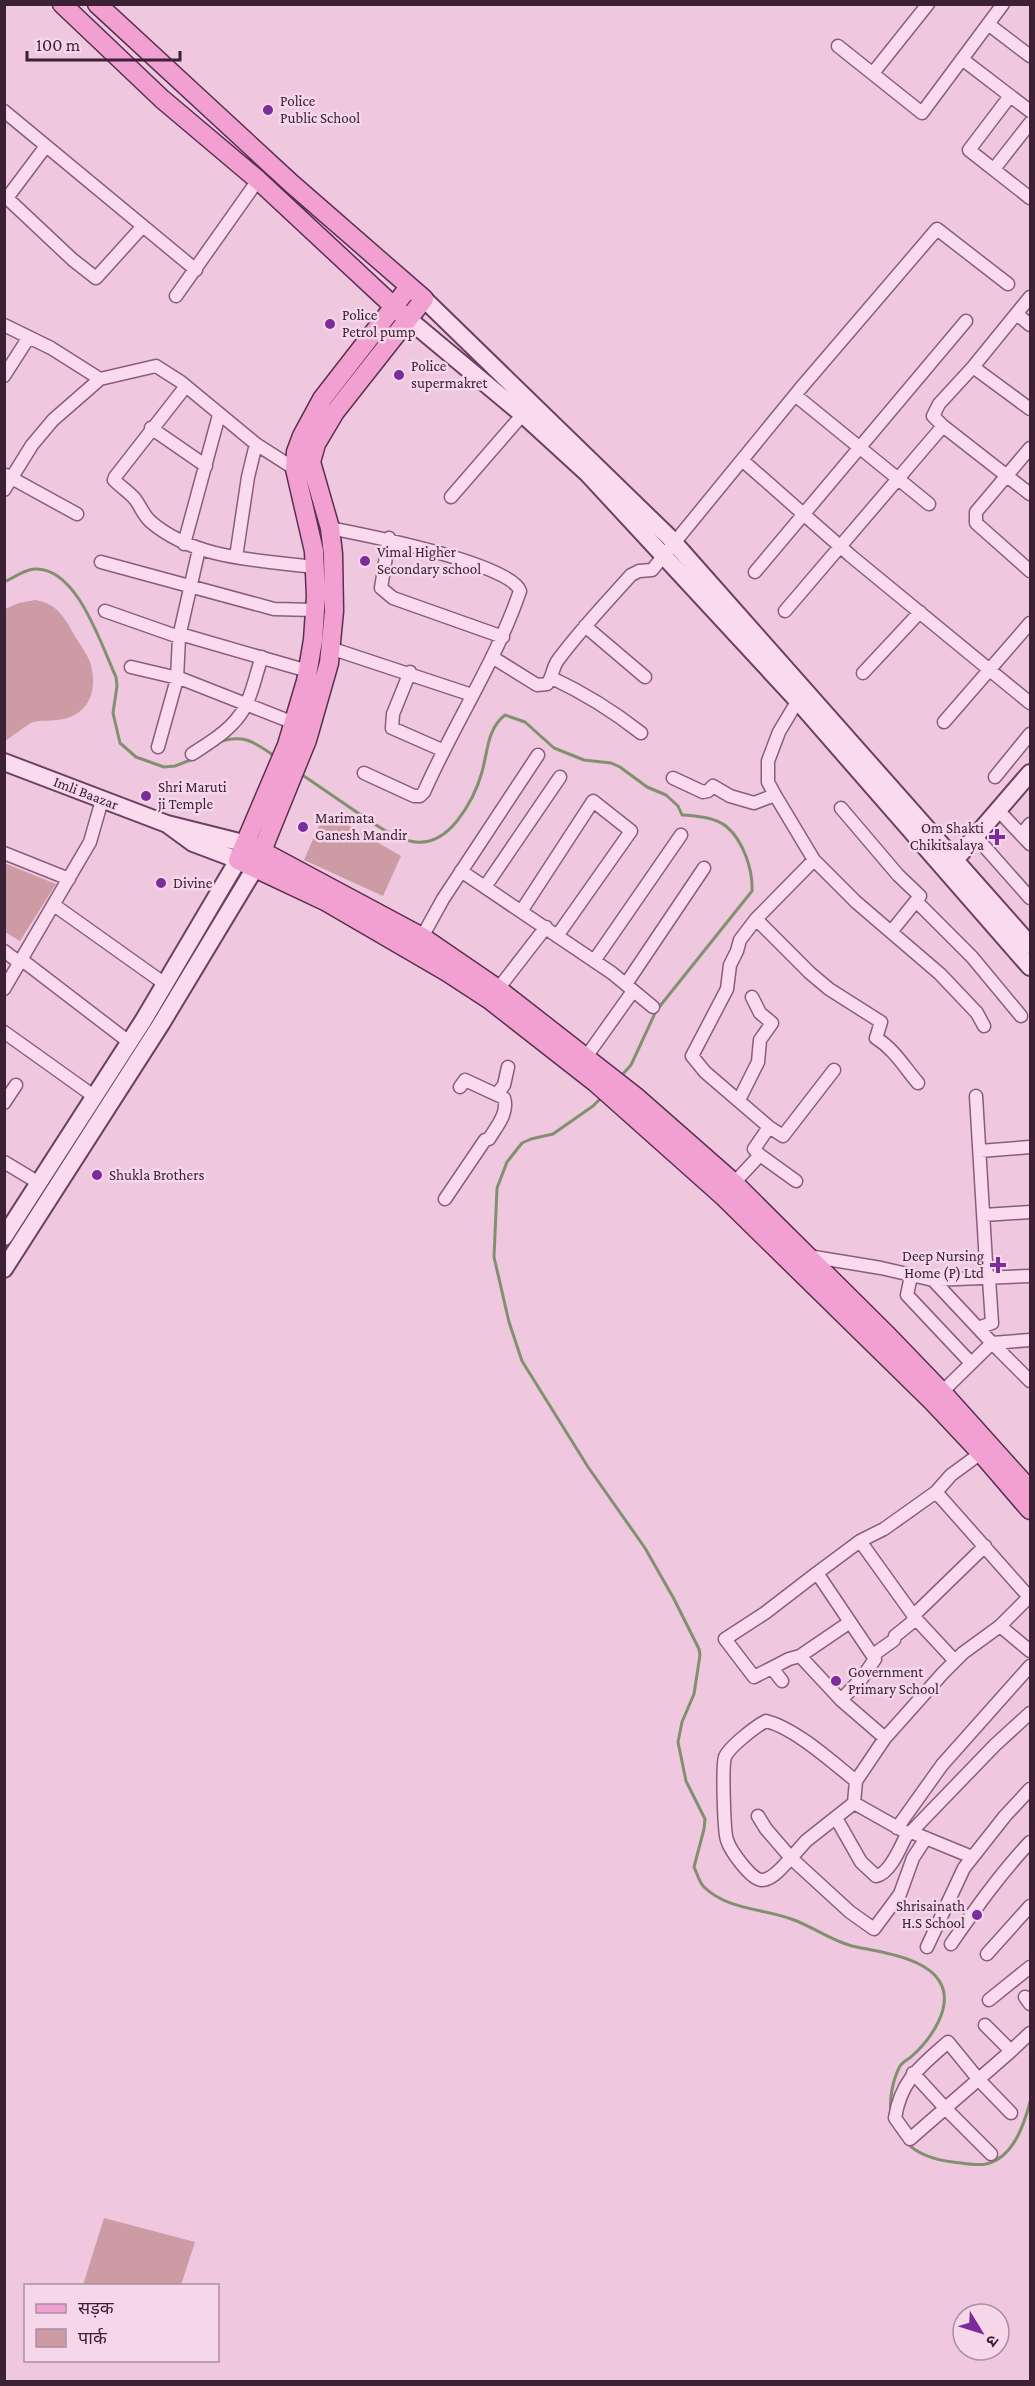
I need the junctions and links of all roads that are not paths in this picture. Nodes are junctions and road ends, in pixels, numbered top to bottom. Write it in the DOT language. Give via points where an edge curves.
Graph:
graph roads {
  1 [pos="62,4"];
  2 [pos="97,4"];
  3 [pos="928,4"];
  4 [pos="1003,4"];
  5 [pos="988,24"];
  6 [pos="838,46"];
  7 [pos="1030,56"];
  8 [pos="962,59"];
  9 [pos="873,73"];
  10 [pos="1010,96"];
  11 [pos="4,111"];
  12 [pos="1030,111"];
  13 [pos="1030,123"];
  14 [pos="46,146"];
  15 [pos="994,169"];
  16 [pos="258,180"];
  17 [pos="1030,195"];
  18 [pos="143,226"];
  19 [pos="196,270"];
  20 [pos="1008,284"];
  21 [pos="410,287"];
  22 [pos="176,296"];
  23 [pos="1030,297"];
  24 [pos="423,299"];
  25 [pos="401,312"];
  26 [pos="1017,314"];
  27 [pos="966,321"];
  28 [pos="1030,325"];
  29 [pos="4,326"];
  30 [pos="29,337"];
  31 [pos="973,367"];
  32 [pos="4,376"];
  33 [pos="100,379"];
  34 [pos="186,386"];
  35 [pos="795,395"];
  36 [pos="1030,409"];
  37 [pos="523,414"];
  38 [pos="219,415"];
  39 [pos="943,426"];
  40 [pos="151,428"];
  41 [pos="256,444"];
  42 [pos="859,446"];
  43 [pos="1030,448"];
  44 [pos="742,460"];
  45 [pos="206,466"];
  46 [pos="295,469"];
  47 [pos="1008,475"];
  48 [pos="8,476"];
  49 [pos="900,479"];
  50 [pos="4,490"];
  51 [pos="1030,494"];
  52 [pos="451,497"];
  53 [pos="929,504"];
  54 [pos="802,513"];
  55 [pos="77,514"];
  56 [pos="330,528"];
  57 [pos="389,538"];
  58 [pos="183,544"];
  59 [pos="841,547"];
  60 [pos="199,549"];
  61 [pos="670,550"];
  62 [pos="236,557"];
  63 [pos="101,561"];
  64 [pos="315,567"];
  65 [pos="1030,571"];
  66 [pos="755,572"];
  67 [pos="191,588"];
  68 [pos="315,610"];
  69 [pos="785,610"];
  70 [pos="105,611"];
  71 [pos="920,612"];
  72 [pos="1030,622"];
  73 [pos="585,626"];
  74 [pos="180,635"];
  75 [pos="503,637"];
  76 [pos="330,648"];
  77 [pos="262,657"];
  78 [pos="492,657"];
  79 [pos="131,667"];
  80 [pos="990,670"];
  81 [pos="308,671"];
  82 [pos="410,672"];
  83 [pos="863,673"];
  84 [pos="645,677"];
  85 [pos="552,678"];
  86 [pos="177,679"];
  87 [pos="472,695"];
  88 [pos="802,695"];
  89 [pos="1030,703"];
  90 [pos="246,705"];
  91 [pos="944,722"];
  92 [pos="294,723"];
  93 [pos="641,733"];
  94 [pos="1030,734"];
  95 [pos="158,747"];
  96 [pos="442,750"];
  97 [pos="192,754"];
  98 [pos="538,754"];
  99 [pos="290,761"];
  100 [pos="4,762"];
  101 [pos="364,773"];
  102 [pos="1030,774"];
  103 [pos="560,777"];
  104 [pos="995,777"];
  105 [pos="673,778"];
  106 [pos="775,795"];
  107 [pos="102,800"];
  108 [pos="841,808"];
  109 [pos="998,810"];
  110 [pos="167,824"];
  111 [pos="1030,824"];
  112 [pos="681,835"];
  113 [pos="976,837"];
  114 [pos="1026,839"];
  115 [pos="255,848"];
  116 [pos="4,853"];
  117 [pos="814,860"];
  118 [pos="246,864"];
  119 [pos="951,865"];
  120 [pos="704,868"];
  121 [pos="461,871"];
  122 [pos="69,879"];
  123 [pos="485,887"];
  124 [pos="1030,898"];
  125 [pos="916,901"];
  126 [pos="54,905"];
  127 [pos="522,910"];
  128 [pos="756,918"];
  129 [pos="546,927"];
  130 [pos="891,932"];
  131 [pos="557,936"];
  132 [pos="422,937"];
  133 [pos="1030,945"];
  134 [pos="4,951"];
  135 [pos="594,961"];
  136 [pos="21,962"];
  137 [pos="1030,967"];
  138 [pos="165,984"];
  139 [pos="630,988"];
  140 [pos="4,989"];
  141 [pos="498,989"];
  142 [pos="752,998"];
  143 [pos="653,1007"];
  144 [pos="1021,1016"];
  145 [pos="984,1026"];
  146 [pos="4,1032"];
  147 [pos="129,1042"];
  148 [pos="586,1057"];
  149 [pos="508,1067"];
  150 [pos="834,1070"];
  151 [pos="602,1079"];
  152 [pos="918,1083"];
  153 [pos="16,1085"];
  154 [pos="460,1087"];
  155 [pos="497,1094"];
  156 [pos="94,1096"];
  157 [pos="976,1096"];
  158 [pos="739,1100"];
  159 [pos="4,1103"];
  160 [pos="633,1104"];
  161 [pos="769,1127"];
  162 [pos="1030,1147"];
  163 [pos="980,1151"];
  164 [pos="760,1155"];
  165 [pos="4,1162"];
  166 [pos="796,1180"];
  167 [pos="39,1183"];
  168 [pos="734,1183"];
  169 [pos="445,1199"];
  170 [pos="1030,1212"];
  171 [pos="984,1215"];
  172 [pos="4,1237"];
  173 [pos="780,1252"];
  174 [pos="807,1256"];
  175 [pos="4,1269"];
  176 [pos="911,1276"];
  177 [pos="1030,1276"];
  178 [pos="988,1279"];
  179 [pos="933,1280"];
  180 [pos="978,1328"];
  181 [pos="1030,1340"];
  182 [pos="992,1343"];
  183 [pos="971,1363"];
  184 [pos="1030,1381"];
  185 [pos="942,1392"];
  186 [pos="981,1453"];
  187 [pos="1030,1490"];
  188 [pos="936,1492"];
  189 [pos="1030,1510"];
  190 [pos="860,1541"];
  191 [pos="985,1546"];
  192 [pos="817,1573"];
  193 [pos="1030,1596"];
  194 [pos="915,1617"];
  195 [pos="850,1622"];
  196 [pos="1000,1626"];
  197 [pos="1030,1651"];
  198 [pos="873,1655"];
  199 [pos="800,1656"];
  200 [pos="955,1661"];
  201 [pos="1030,1666"];
  202 [pos="772,1668"];
  203 [pos="782,1681"];
  204 [pos="841,1700"];
  205 [pos="1030,1713"];
  206 [pos="885,1738"];
  207 [pos="856,1781"];
  208 [pos="1030,1789"];
  209 [pos="854,1803"];
  210 [pos="758,1816"];
  211 [pos="836,1818"];
  212 [pos="905,1831"];
  213 [pos="926,1838"];
  214 [pos="1030,1842"];
  215 [pos="972,1857"];
  216 [pos="791,1858"];
  217 [pos="1030,1906"];
  218 [pos="951,1944"];
  219 [pos="927,1947"];
  220 [pos="987,1954"];
  221 [pos="1030,1967"];
  222 [pos="989,2000"];
  223 [pos="985,2025"];
  224 [pos="1030,2033"];
  225 [pos="1011,2050"];
  226 [pos="913,2073"];
  227 [pos="979,2080"];
  228 [pos="945,2109"];
  229 [pos="1011,2113"];
  230 [pos="991,2154"];
  1 -- 16 [label="main road" via="162,99"];
  2 -- 21 [label="main road"];
  3 -- 9 [label="street"];
  4 -- 5 [label="street"];
  5 -- 7 [label="street"];
  5 -- 8 [label="street"];
  6 -- 9 [label="street"];
  8 -- 9 [label="street" via="922,113"];
  8 -- 10 [label="street"];
  10 -- 12 [label="street"];
  10 -- 15 [label="street" via="969,150"];
  11 -- 14 [label="street"];
  13 -- 15 [label="street"];
  14 -- 18 [label="street"];
  14 -- 18 [label="street" via="7,198 74,260 96,278"];
  15 -- 17 [label="street"];
  16 -- 19 [label="street"];
  16 -- 25 [label="main road"];
  18 -- 19 [label="street"];
  19 -- 22 [label="street"];
  20 -- 35 [label="street" via="937,229"];
  21 -- 24 [label="main road"];
  21 -- 25 [label="main road"];
  23 -- 26 [label="street"];
  24 -- 25 [label="main road"];
  24 -- 61 [label="main road"];
  25 -- 37 [label="main road"];
  25 -- 46 [label="main road" via="322,399 302,436"];
  25 -- 56 [label="main road" via="316,444 311,462"];
  26 -- 28 [label="street"];
  26 -- 31 [label="street"];
  27 -- 42 [label="street"];
  29 -- 30 [label="street"];
  30 -- 32 [label="street"];
  30 -- 33 [label="street"];
  31 -- 36 [label="street"];
  31 -- 39 [label="street" via="934,412 933,416"];
  33 -- 34 [label="street" via="156,366"];
  33 -- 48 [label="street" via="53,420"];
  34 -- 38 [label="street"];
  34 -- 40 [label="street"];
  35 -- 42 [label="street"];
  35 -- 44 [label="street"];
  37 -- 52 [label="street"];
  37 -- 61 [label="main road"];
  38 -- 41 [label="street"];
  38 -- 45 [label="street"];
  39 -- 47 [label="street"];
  39 -- 49 [label="street"];
  40 -- 45 [label="street"];
  40 -- 58 [label="street" via="114,480 137,501 144,516"];
  41 -- 46 [label="street"];
  41 -- 62 [label="street"];
  42 -- 49 [label="street"];
  42 -- 54 [label="street"];
  43 -- 47 [label="street"];
  44 -- 54 [label="street"];
  44 -- 61 [label="street"];
  45 -- 58 [label="street"];
  46 -- 64 [label="main road"];
  47 -- 51 [label="street"];
  47 -- 65 [label="street" via="975,512 976,523"];
  48 -- 50 [label="street"];
  48 -- 55 [label="street"];
  49 -- 53 [label="street"];
  49 -- 59 [label="street"];
  54 -- 59 [label="street"];
  54 -- 66 [label="street"];
  56 -- 57 [label="street"];
  56 -- 76 [label="main road" via="334,611"];
  57 -- 75 [label="street" via="381,588 385,592"];
  57 -- 75 [label="street" via="480,566 516,582 520,591"];
  58 -- 60 [label="street"];
  59 -- 69 [label="street"];
  59 -- 71 [label="street"];
  60 -- 62 [label="street"];
  60 -- 67 [label="street"];
  61 -- 73 [label="street" via="652,570 631,575"];
  61 -- 88 [label="main road"];
  62 -- 64 [label="street"];
  63 -- 67 [label="street"];
  64 -- 68 [label="main road"];
  67 -- 68 [label="street" via="274,609"];
  67 -- 74 [label="street"];
  68 -- 81 [label="main road"];
  70 -- 74 [label="street"];
  71 -- 80 [label="street"];
  71 -- 83 [label="street"];
  72 -- 80 [label="street"];
  73 -- 84 [label="street"];
  73 -- 85 [label="street" via="552,669"];
  74 -- 77 [label="street"];
  74 -- 86 [label="street"];
  75 -- 78 [label="street"];
  76 -- 82 [label="street"];
  76 -- 99 [label="main road" via="329,663"];
  77 -- 81 [label="street"];
  77 -- 90 [label="street"];
  78 -- 85 [label="street" via="537,685 547,684"];
  78 -- 87 [label="street"];
  79 -- 86 [label="street"];
  80 -- 89 [label="street"];
  80 -- 91 [label="street"];
  81 -- 92 [label="main road"];
  82 -- 87 [label="street"];
  82 -- 96 [label="street" via="393,714 392,728"];
  85 -- 93 [label="street" via="613,711"];
  86 -- 90 [label="street"];
  86 -- 95 [label="street"];
  87 -- 96 [label="street"];
  88 -- 106 [label="street" via="779,732 768,761 768,782"];
  88 -- 119 [label="main road"];
  90 -- 92 [label="street"];
  90 -- 97 [label="street" via="222,734"];
  92 -- 99 [label="main road"];
  94 -- 104 [label="street"];
  96 -- 101 [label="street" via="420,796"];
  98 -- 121 [label="street"];
  99 -- 115 [label="main road"];
  100 -- 107 [label="main road, Imli Baazar"];
  102 -- 109 [label="main road"];
  103 -- 123 [label="street"];
  105 -- 106 [label="street" via="703,792 714,786 754,803"];
  106 -- 117 [label="street"];
  107 -- 110 [label="main road, Imli Baazar"];
  107 -- 122 [label="street" via="90,842"];
  108 -- 125 [label="street" via="920,896"];
  109 -- 113 [label="main road"];
  109 -- 114 [label="street"];
  110 -- 115 [label="main road"];
  110 -- 118 [label="main road" via="193,843"];
  111 -- 114 [label="street"];
  112 -- 135 [label="street"];
  113 -- 119 [label="main road"];
  113 -- 124 [label="street"];
  115 -- 118 [label="main road"];
  115 -- 132 [label="main road"];
  116 -- 122 [label="street"];
  117 -- 128 [label="street"];
  117 -- 130 [label="street"];
  118 -- 138 [label="main road"];
  118 -- 151 [label="main road" via="325,901 447,972"];
  118 -- 175 [label="main road" via="161,1024"];
  119 -- 133 [label="main road"];
  119 -- 137 [label="main road"];
  120 -- 139 [label="street"];
  121 -- 123 [label="street"];
  121 -- 132 [label="street"];
  122 -- 126 [label="street"];
  123 -- 127 [label="street"];
  125 -- 130 [label="street"];
  125 -- 144 [label="street" via="972,957"];
  126 -- 136 [label="street"];
  126 -- 138 [label="street"];
  127 -- 129 [label="street"];
  127 -- 131 [label="street" via="593,801 631,831"];
  128 -- 152 [label="street" via="822,984 881,1022 876,1038"];
  128 -- 158 [label="street" via="740,940 730,965 727,988 692,1056"];
  129 -- 131 [label="street"];
  129 -- 141 [label="street"];
  130 -- 145 [label="street" via="940,974 977,1013"];
  131 -- 135 [label="street"];
  132 -- 141 [label="main road"];
  134 -- 136 [label="street"];
  135 -- 139 [label="street"];
  136 -- 140 [label="street"];
  136 -- 147 [label="street"];
  138 -- 147 [label="main road"];
  139 -- 143 [label="street"];
  139 -- 148 [label="street"];
  141 -- 148 [label="main road"];
  142 -- 158 [label="street" via="772,1023 760,1040 758,1062"];
  146 -- 156 [label="street"];
  147 -- 156 [label="main road"];
  148 -- 151 [label="main road"];
  149 -- 155 [label="street" via="504,1085"];
  150 -- 161 [label="street" via="783,1136"];
  151 -- 160 [label="main road"];
  153 -- 159 [label="street"];
  154 -- 155 [label="street" via="465,1080"];
  155 -- 169 [label="street" via="506,1104 502,1118"];
  156 -- 167 [label="main road"];
  157 -- 163 [label="street"];
  158 -- 161 [label="street"];
  160 -- 168 [label="main road"];
  160 -- 173 [label="main road"];
  161 -- 164 [label="street" via="754,1149"];
  162 -- 163 [label="street"];
  163 -- 171 [label="street"];
  164 -- 166 [label="street"];
  164 -- 168 [label="street"];
  165 -- 167 [label="street"];
  167 -- 172 [label="main road"];
  168 -- 174 [label="main road"];
  170 -- 171 [label="street"];
  171 -- 178 [label="street"];
  173 -- 174 [label="street"];
  173 -- 186 [label="main road"];
  174 -- 176 [label="street"];
  174 -- 185 [label="main road"];
  176 -- 179 [label="street"];
  176 -- 183 [label="street" via="907,1295"];
  177 -- 178 [label="street"];
  178 -- 179 [label="street"];
  178 -- 180 [label="street" via="992,1323"];
  179 -- 180 [label="street"];
  180 -- 182 [label="street"];
  181 -- 182 [label="street"];
  182 -- 183 [label="street"];
  182 -- 184 [label="street"];
  183 -- 185 [label="street"];
  185 -- 187 [label="main road"];
  186 -- 188 [label="street" via="951,1475"];
  186 -- 189 [label="main road"];
  188 -- 190 [label="street"];
  188 -- 191 [label="street"];
  190 -- 192 [label="street"];
  190 -- 194 [label="street"];
  191 -- 193 [label="street"];
  191 -- 194 [label="street"];
  192 -- 195 [label="street"];
  192 -- 202 [label="street" via="725,1639 754,1677"];
  193 -- 196 [label="street"];
  194 -- 198 [label="street"];
  194 -- 200 [label="street"];
  195 -- 198 [label="street"];
  195 -- 199 [label="street"];
  196 -- 197 [label="street"];
  196 -- 200 [label="street"];
  198 -- 204 [label="street" via="875,1659 862,1678"];
  199 -- 202 [label="street"];
  199 -- 204 [label="street"];
  200 -- 206 [label="street"];
  201 -- 212 [label="street" via="942,1765"];
  202 -- 203 [label="street"];
  204 -- 206 [label="street"];
  205 -- 212 [label="street"];
  206 -- 207 [label="street"];
  207 -- 209 [label="street"];
  207 -- 216 [label="street" via="822,1754 766,1720 725,1757 726,1840 740,1864 764,1880"];
  208 -- 215 [label="street"];
  209 -- 211 [label="street"];
  209 -- 212 [label="street"];
  210 -- 216 [label="street"];
  211 -- 212 [label="street" via="861,1862 876,1876 882,1874"];
  211 -- 216 [label="street" via="806,1840"];
  212 -- 213 [label="street"];
  213 -- 215 [label="street"];
  213 -- 216 [label="street" via="913,1858 900,1894 874,1929"];
  214 -- 218 [label="street" via="982,1899"];
  215 -- 219 [label="street"];
  217 -- 220 [label="street"];
  221 -- 222 [label="street"];
  223 -- 225 [label="street"];
  224 -- 225 [label="street"];
  225 -- 227 [label="street"];
  226 -- 227 [label="street" via="948,2042"];
  226 -- 228 [label="street"];
  226 -- 228 [label="street" via="897,2101 895,2118 910,2139"];
  227 -- 228 [label="street"];
  227 -- 229 [label="street"];
  228 -- 230 [label="street"];
}
